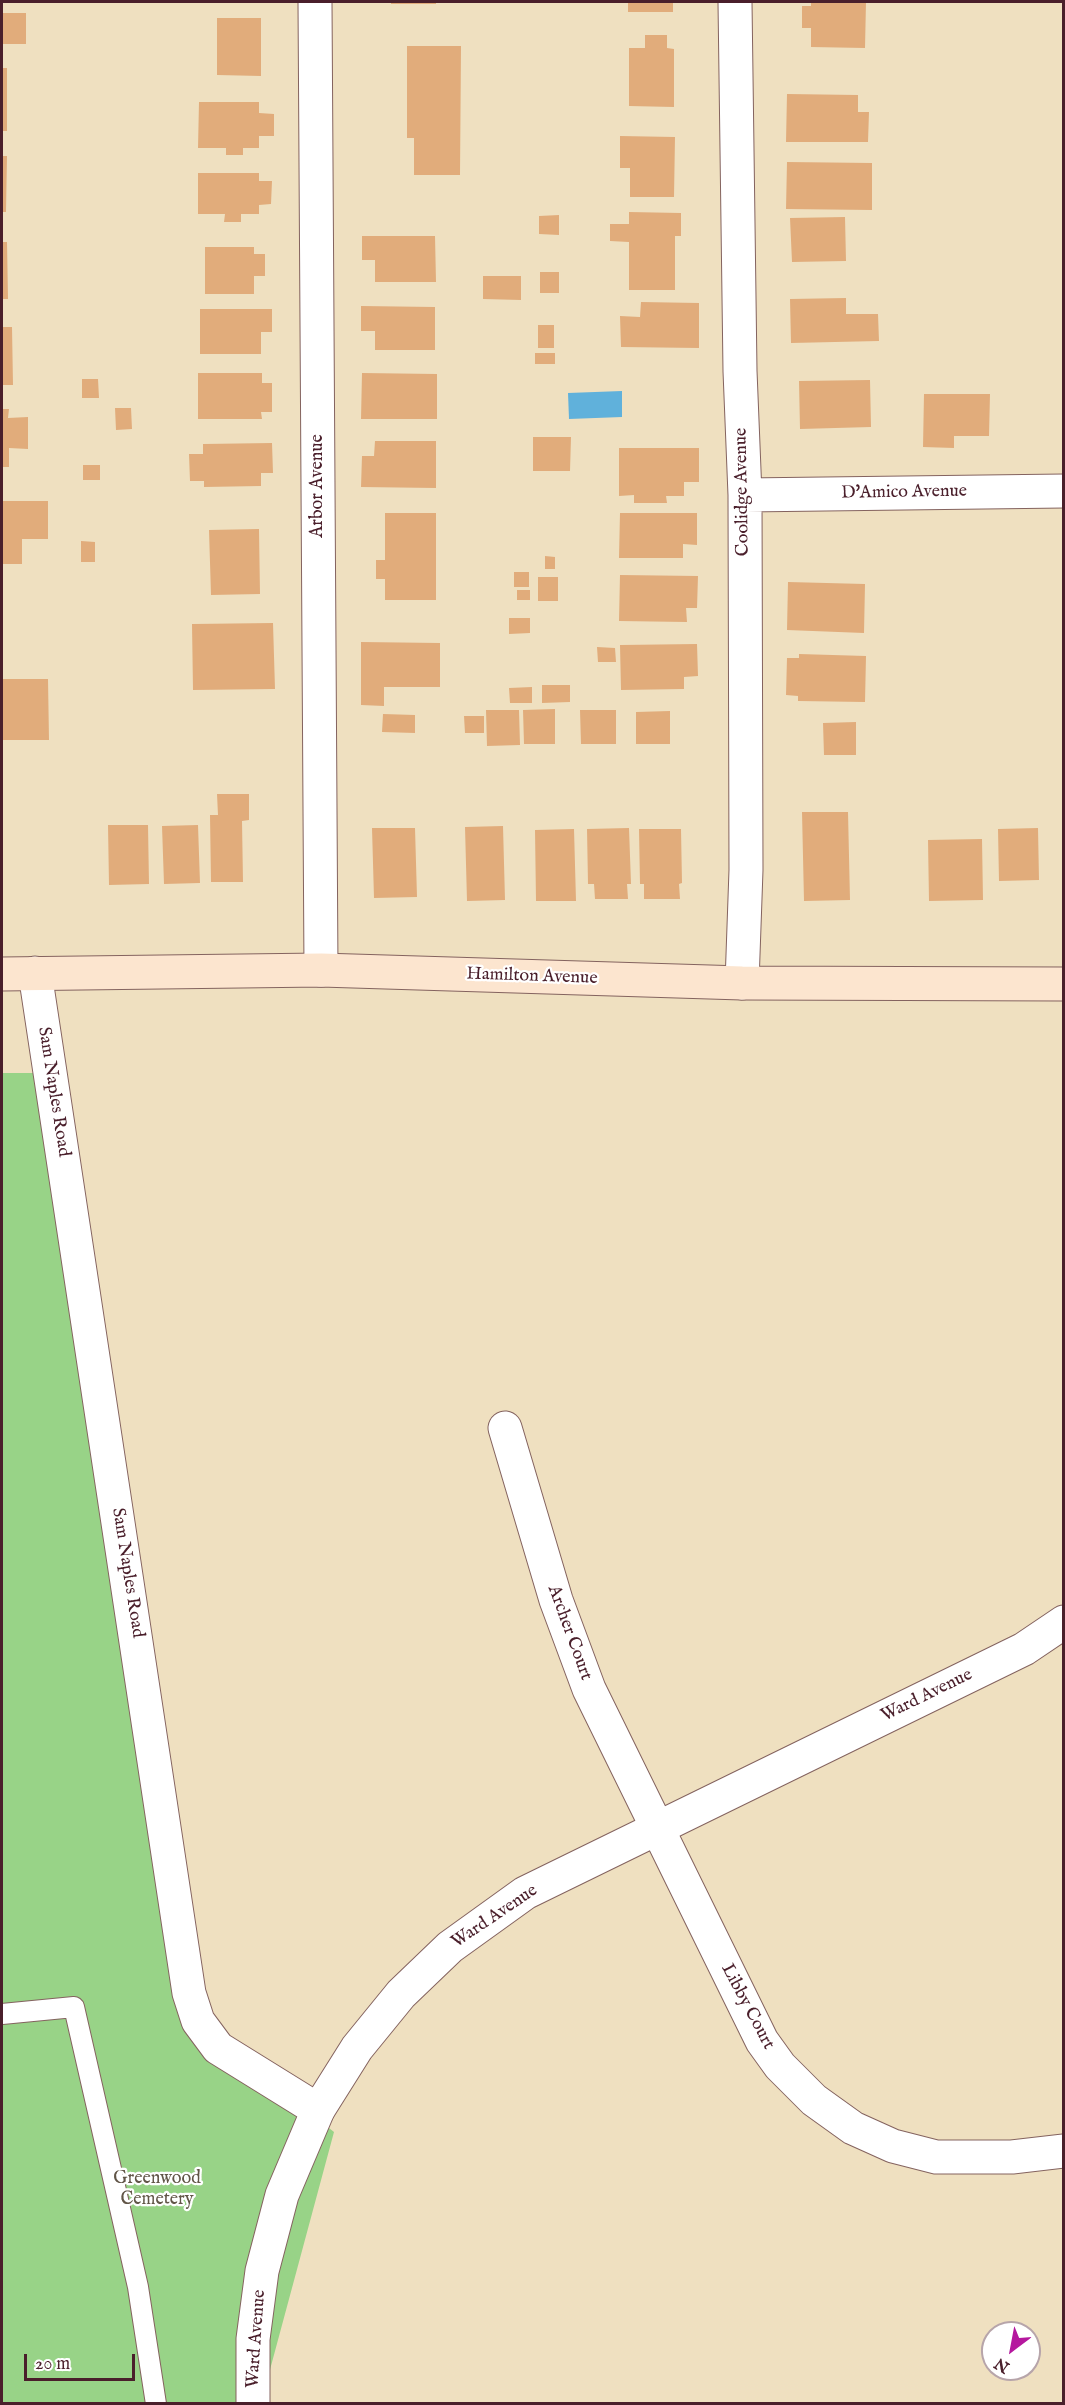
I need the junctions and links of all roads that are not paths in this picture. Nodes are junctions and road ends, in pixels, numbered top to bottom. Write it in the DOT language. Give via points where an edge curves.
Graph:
graph roads {
  1 [pos="315,2"];
  2 [pos="735,2"];
  3 [pos="1064,491"];
  4 [pos="745,495"];
  5 [pos="321,970"];
  6 [pos="2,974"];
  7 [pos="35,974"];
  8 [pos="742,984"];
  9 [pos="1064,984"];
  10 [pos="504,1428"];
  11 [pos="1064,1622"];
  12 [pos="658,1828"];
  13 [pos="2,2014"];
  14 [pos="318,2110"];
  15 [pos="1064,2151"];
  16 [pos="156,2403"];
  17 [pos="253,2403"];
  1 -- 5 [label="street, Arbor Avenue"];
  2 -- 4 [label="street, Coolidge Avenue"];
  3 -- 4 [label="street, D'Amico Avenue"];
  4 -- 8 [label="street, Coolidge Avenue" via="746,870"];
  5 -- 7 [label="main road, Hamilton Avenue"];
  5 -- 8 [label="main road, Hamilton Avenue"];
  6 -- 7 [label="main road, Hamilton Avenue"];
  7 -- 14 [label="street, Sam Naples Road" via="189,1993 198,2021 218,2048"];
  8 -- 9 [label="main road, Hamilton Avenue"];
  10 -- 12 [label="street, Archer Court" via="556,1600 589,1689"];
  11 -- 12 [label="street, Ward Avenue" via="1024,1649"];
  12 -- 14 [label="street, Ward Avenue" via="525,1893 450,1947 401,1994 357,2048"];
  12 -- 15 [label="street, Libby Court" via="762,2041 780,2066 814,2100 853,2128 893,2146 936,2157 1012,2157"];
  13 -- 16 [label="lane" via="74,2007 138,2287"];
  14 -- 17 [label="street, Ward Avenue" via="282,2195 262,2271 253,2339"];
}
